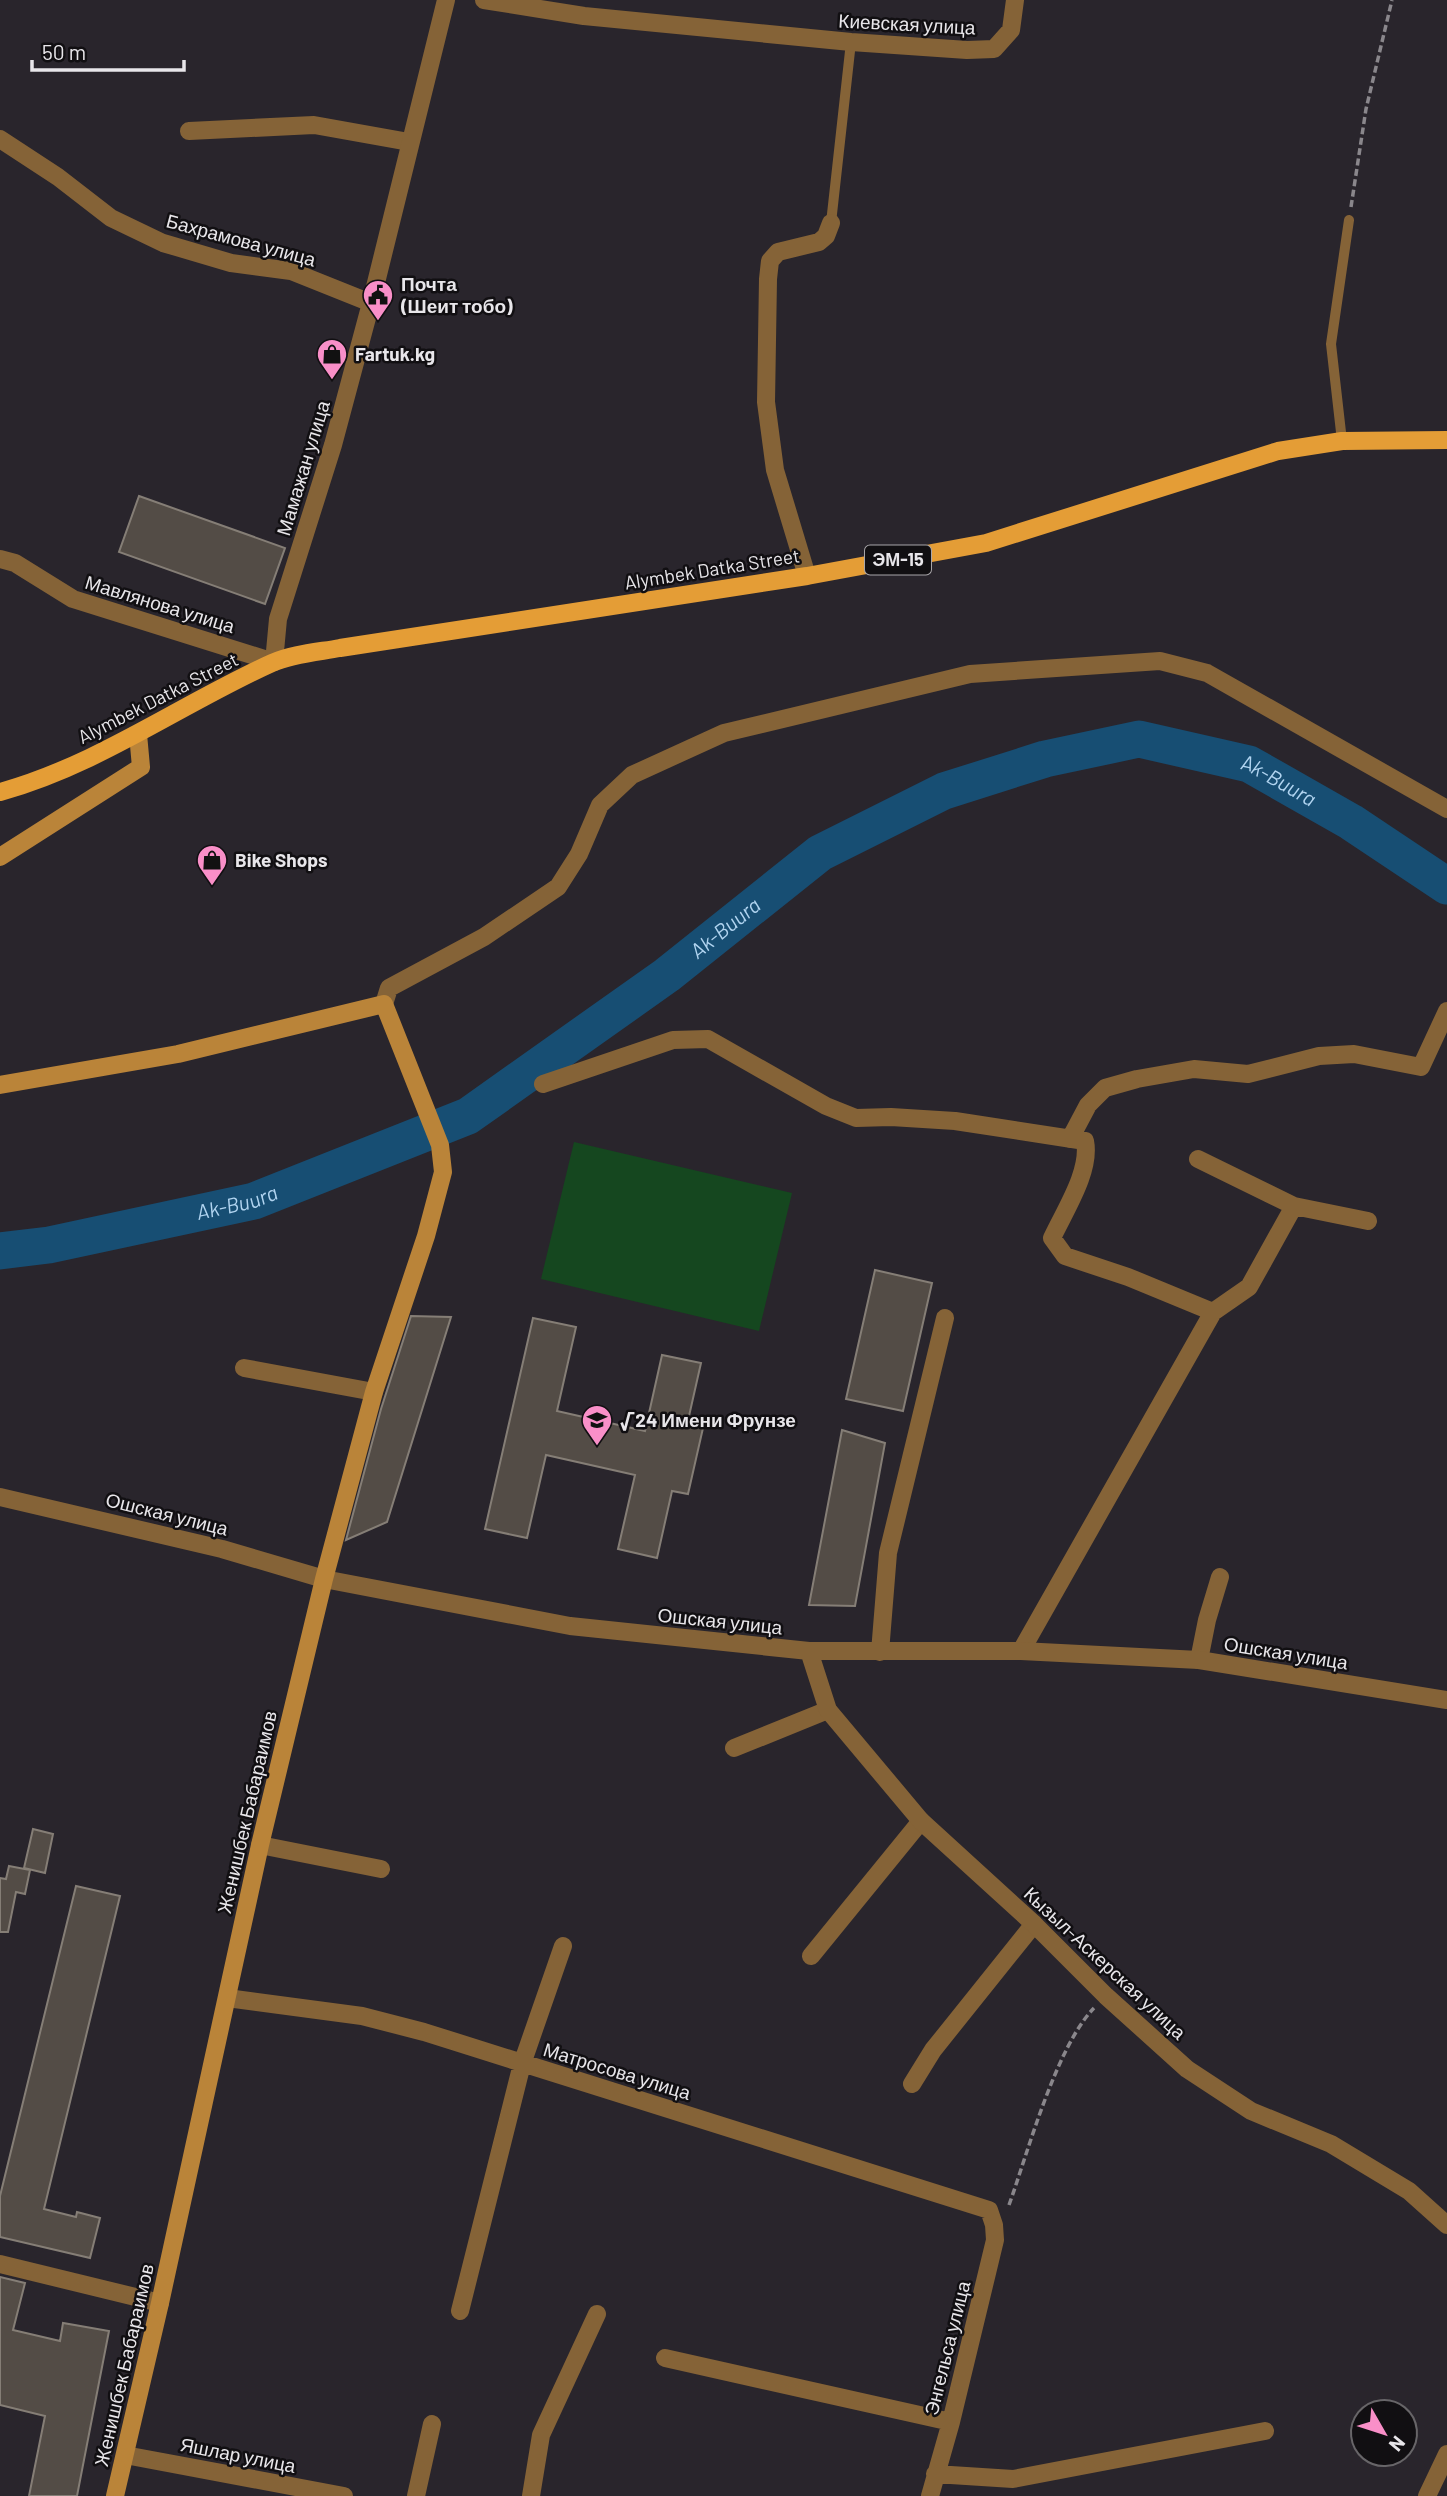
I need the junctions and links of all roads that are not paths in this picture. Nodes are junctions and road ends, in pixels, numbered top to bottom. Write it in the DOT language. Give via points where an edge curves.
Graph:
graph roads {
  1 [pos="446,0"];
  2 [pos="484,0"];
  3 [pos="1015,0"];
  4 [pos="851,42"];
  5 [pos="189,131"];
  6 [pos="0,139"];
  7 [pos="410,142"];
  8 [pos="1349,220"];
  9 [pos="831,223"];
  10 [pos="371,303"];
  11 [pos="1447,440"];
  12 [pos="1342,441"];
  13 [pos="0,559"];
  14 [pos="807,576"];
  15 [pos="274,662"];
  16 [pos="138,734"];
  17 [pos="0,792"];
  18 [pos="1447,809"];
  19 [pos="0,857"];
  20 [pos="384,1004"];
  21 [pos="1447,1011"];
  22 [pos="543,1084"];
  23 [pos="0,1086"];
  24 [pos="1070,1139"];
  25 [pos="1198,1159"];
  26 [pos="1294,1206"];
  27 [pos="1368,1221"];
  28 [pos="1213,1312"];
  29 [pos="944,1318"];
  30 [pos="244,1368"];
  31 [pos="374,1392"];
  32 [pos="0,1497"];
  33 [pos="1220,1577"];
  34 [pos="324,1578"];
  35 [pos="808,1651"];
  36 [pos="1021,1651"];
  37 [pos="880,1652"];
  38 [pos="1199,1660"];
  39 [pos="1447,1700"];
  40 [pos="828,1710"];
  41 [pos="734,1748"];
  42 [pos="921,1821"];
  43 [pos="260,1845"];
  44 [pos="381,1869"];
  45 [pos="1034,1924"];
  46 [pos="563,1946"];
  47 [pos="811,1956"];
  48 [pos="227,1998"];
  49 [pos="522,2064"];
  50 [pos="912,2084"];
  51 [pos="998,2210"];
  52 [pos="1447,2225"];
  53 [pos="0,2264"];
  54 [pos="160,2303"];
  55 [pos="460,2311"];
  56 [pos="597,2314"];
  57 [pos="665,2358"];
  58 [pos="951,2422"];
  59 [pos="432,2424"];
  60 [pos="1265,2431"];
  61 [pos="125,2455"];
  62 [pos="1447,2455"];
  63 [pos="936,2474"];
  64 [pos="115,2496"];
  65 [pos="344,2496"];
  66 [pos="416,2496"];
  67 [pos="531,2496"];
  68 [pos="930,2496"];
  69 [pos="1427,2496"];
  1 -- 7 [label="street, Мамажан улица"];
  2 -- 4 [label="street, Киевская улица" via="584,16"];
  3 -- 4 [label="street, Киевская улица" via="1011,30 994,49"];
  4 -- 9 [label="lane"];
  5 -- 7 [label="street" via="314,125"];
  6 -- 10 [label="street, Бахрамова улица" via="111,218 163,243 231,263 291,271"];
  7 -- 10 [label="street, Мамажан улица"];
  8 -- 12 [label="lane" via="1331,344"];
  9 -- 14 [label="street" via="819,242 778,252 770,261 768,279 766,402 775,470"];
  10 -- 15 [label="street, Мамажан улица" via="333,446 278,619"];
  11 -- 12 [label="main road, Alymbek Datka Street / ЭМ-15"];
  12 -- 14 [label="main road, Alymbek Datka Street / ЭМ-15" via="1278,451 986,544"];
  13 -- 15 [label="street, Мавлянова улица" via="15,563 73,599"];
  14 -- 15 [label="main road, Alymbek Datka Street / ЭМ-15"];
  15 -- 16 [label="main road, Alymbek Datka Street"];
  16 -- 17 [label="main road, Alymbek Datka Street" via="52,774"];
  16 -- 19 [label="main road" via="141,767"];
  18 -- 20 [label="street" via="1207,673 1160,661 970,674 724,733 632,775 600,805 579,854 558,887 484,937 389,989"];
  20 -- 23 [label="main road" via="178,1054"];
  20 -- 31 [label="main road, Женишбек Бабараимов" via="440,1145 443,1172"];
  21 -- 24 [label="street" via="1421,1067 1354,1054 1319,1056 1248,1074 1194,1069 1137,1079 1105,1088 1088,1105"];
  22 -- 24 [label="street" via="673,1040 708,1039 856,1118 955,1121"];
  24 -- 28 [label="street" via="1085,1141 1088,1154 1052,1238 1057,1248 1065,1256"];
  25 -- 26 [label="street"];
  26 -- 27 [label="street"];
  26 -- 28 [label="street" via="1249,1287"];
  28 -- 36 [label="street"];
  29 -- 37 [label="street" via="888,1553"];
  30 -- 31 [label="street"];
  31 -- 34 [label="main road, Женишбек Бабараимов"];
  32 -- 34 [label="street, Ошская улица"];
  33 -- 38 [label="street"];
  34 -- 35 [label="street, Ошская улица" via="570,1626"];
  34 -- 43 [label="main road, Женишбек Бабараимов"];
  35 -- 37 [label="street, Ошская улица"];
  35 -- 40 [label="street, Кызыл-Аскерская улица"];
  36 -- 37 [label="street, Ошская улица"];
  36 -- 38 [label="street, Ошская улица"];
  38 -- 39 [label="street, Ошская улица"];
  40 -- 41 [label="street"];
  40 -- 42 [label="street, Кызыл-Аскерская улица"];
  42 -- 45 [label="street, Кызыл-Аскерская улица"];
  42 -- 47 [label="street"];
  43 -- 44 [label="street"];
  43 -- 48 [label="main road, Женишбек Бабараимов"];
  45 -- 50 [label="street" via="933,2050"];
  45 -- 52 [label="street, Кызыл-Аскерская улица" via="1187,2069 1251,2111 1331,2144 1409,2191"];
  46 -- 49 [label="street"];
  48 -- 49 [label="street, Матросова улица" via="362,2016"];
  48 -- 54 [label="main road, Женишбек Бабараимов"];
  49 -- 51 [label="street, Матросова улица"];
  49 -- 55 [label="street"];
  51 -- 58 [label="street, Энгельса улица" via="995,2240"];
  53 -- 54 [label="street"];
  54 -- 61 [label="main road, Женишбек Бабараимов"];
  56 -- 67 [label="street" via="541,2435"];
  57 -- 58 [label="street"];
  58 -- 63 [label="street, Энгельса улица"];
  59 -- 66 [label="street"];
  60 -- 63 [label="street" via="1013,2479"];
  61 -- 64 [label="main road, Женишбек Бабараимов"];
  61 -- 65 [label="street, Яшлар улица"];
  62 -- 69 [label="street"];
  63 -- 68 [label="street, Энгельса улица"];
}
